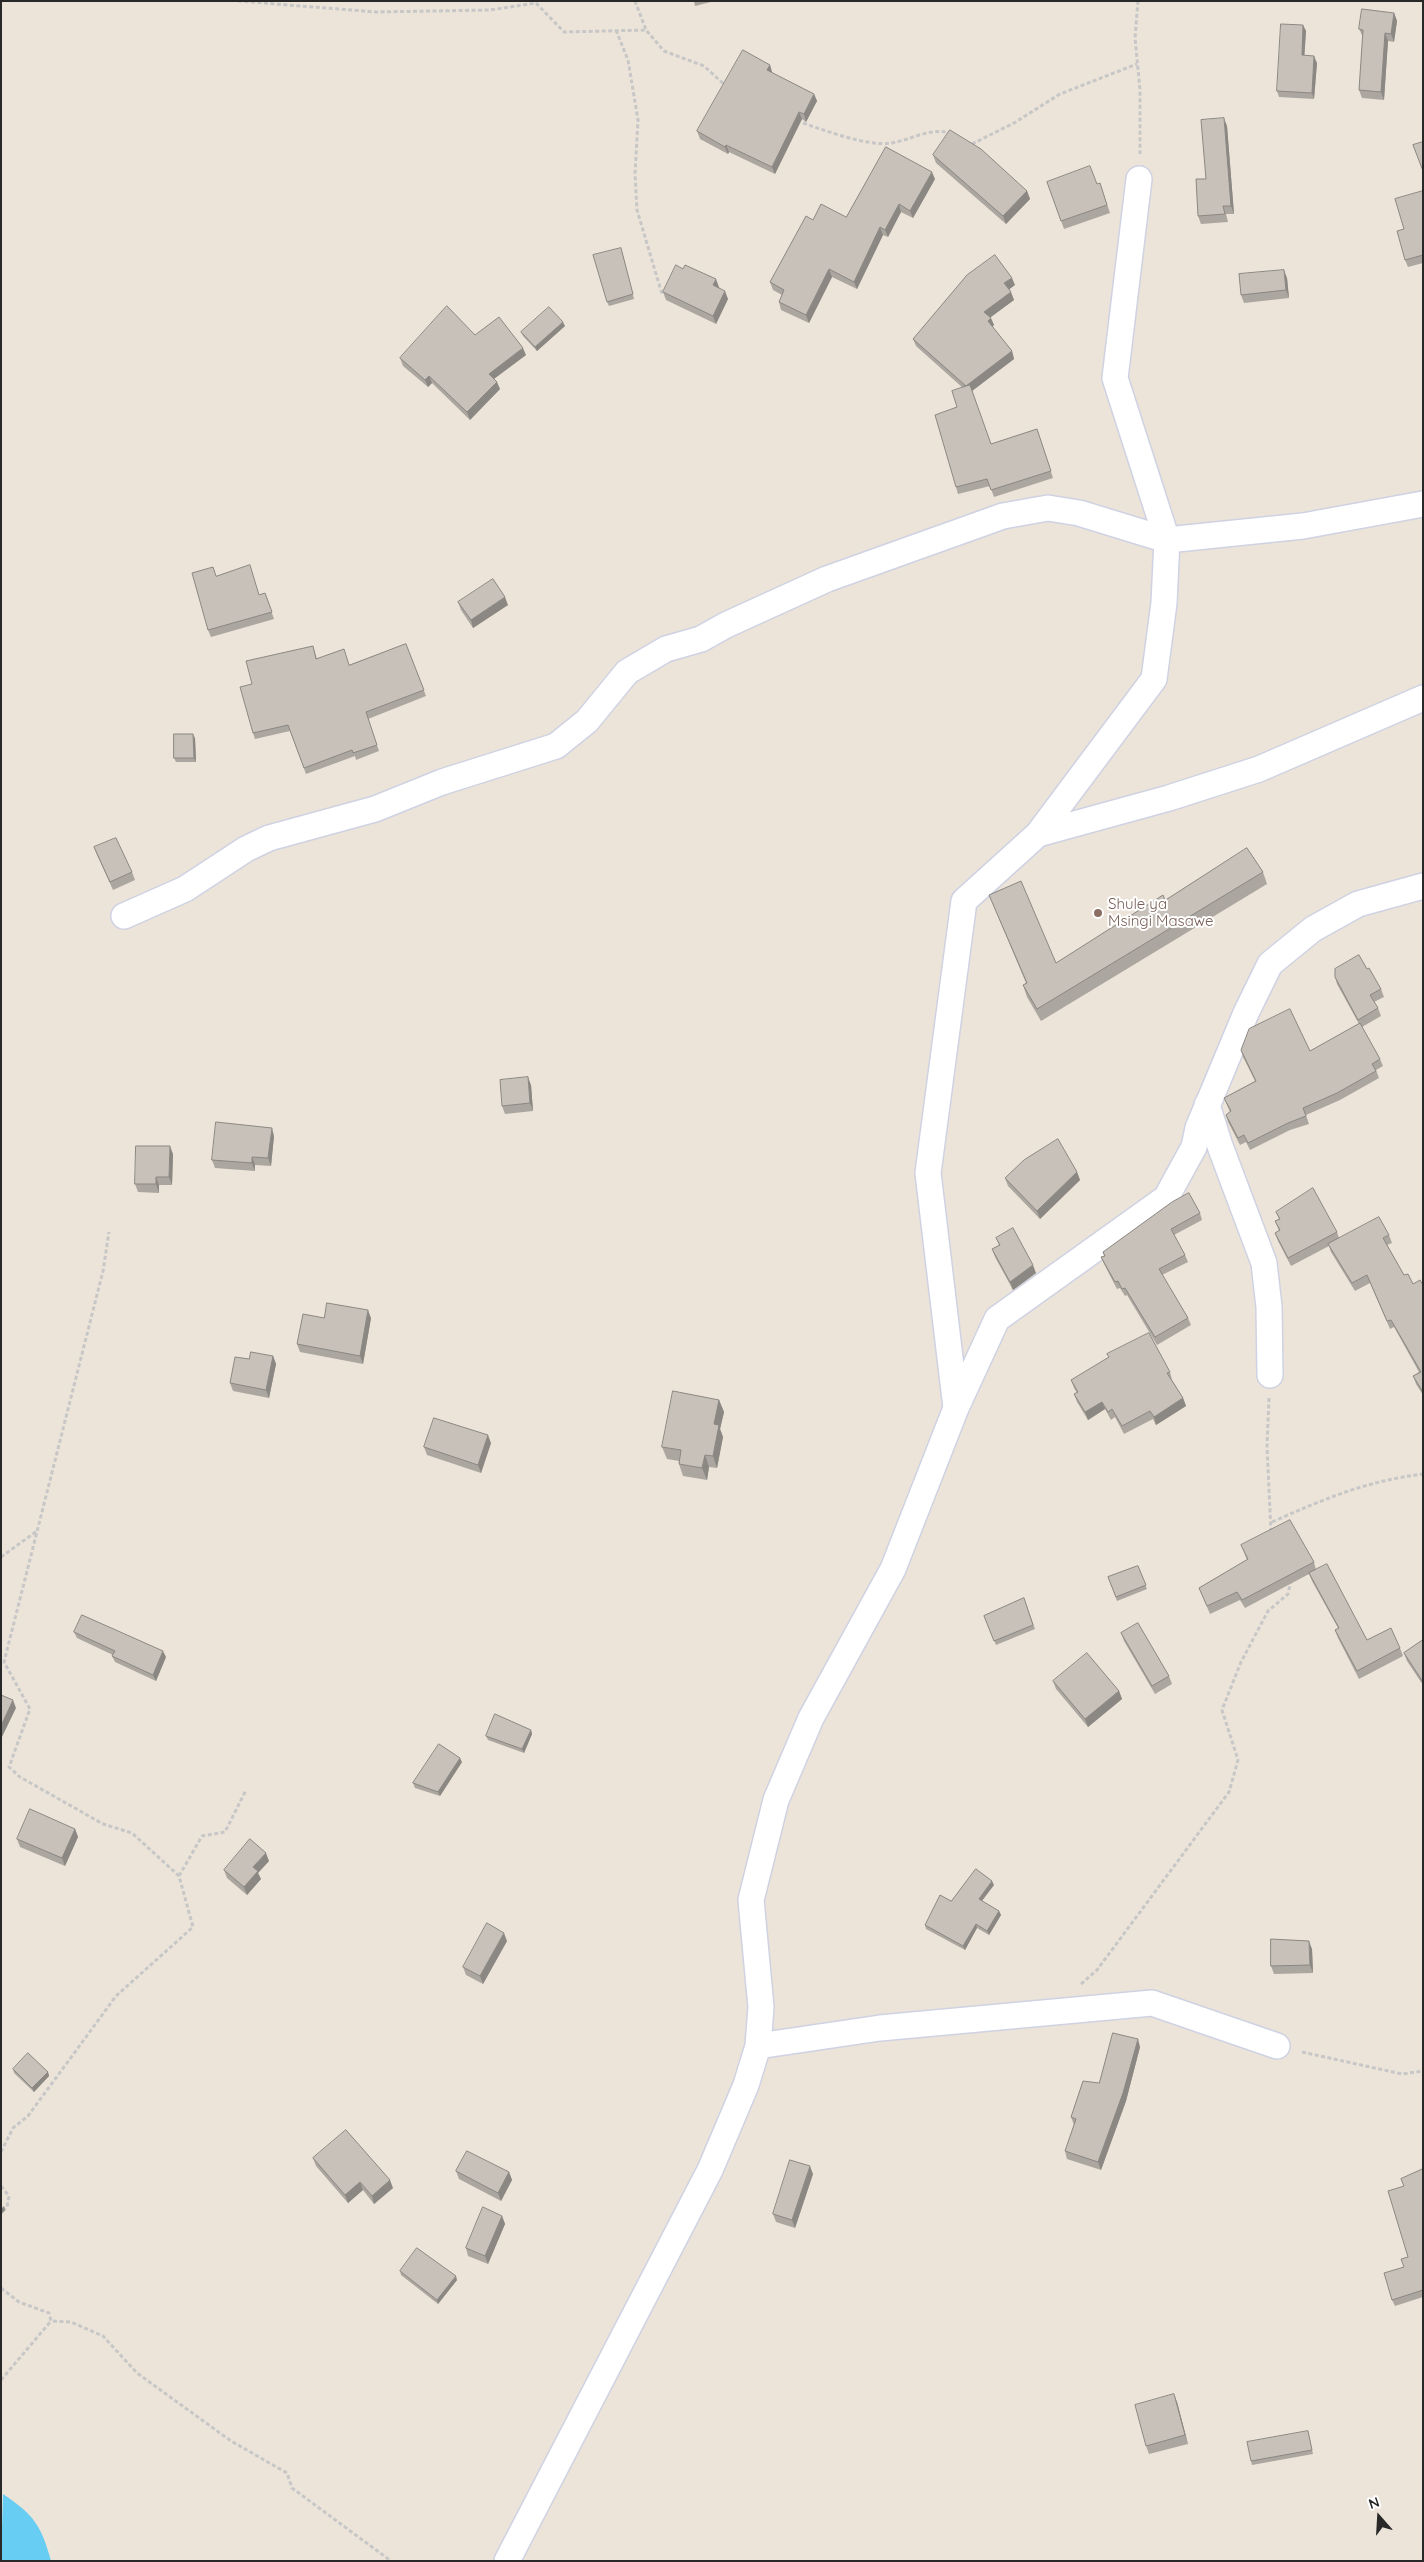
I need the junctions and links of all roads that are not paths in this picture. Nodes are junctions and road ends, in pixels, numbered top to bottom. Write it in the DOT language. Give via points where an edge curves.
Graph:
graph roads {
  1 [pos="1139,179"];
  2 [pos="1423,504"];
  3 [pos="1167,540"];
  4 [pos="1423,698"];
  5 [pos="1038,834"];
  6 [pos="1423,886"];
  7 [pos="124,916"];
  8 [pos="1207,1105"];
  9 [pos="1270,1375"];
  10 [pos="956,1408"];
  11 [pos="758,2046"];
  12 [pos="1277,2046"];
  13 [pos="507,2561"];
  1 -- 3 [label="street" via="1115,378"];
  2 -- 3 [label="street" via="1303,526"];
  3 -- 5 [label="street" via="1164,603 1154,679"];
  3 -- 7 [label="street" via="1088,516 1048,508 1003,516 827,579 701,639 666,649 627,672 587,721 556,746 442,782 375,809 269,838 185,888"];
  4 -- 5 [label="street" via="1259,769"];
  5 -- 10 [label="street" via="964,901 928,1173"];
  6 -- 8 [label="street" via="1358,904 1313,929 1270,964"];
  8 -- 9 [label="street" via="1264,1263 1269,1307"];
  8 -- 10 [label="street" via="1194,1147 1166,1198 997,1319"];
  10 -- 11 [label="street" via="893,1569 811,1718 776,1800 751,1900 761,2006"];
  11 -- 12 [label="street" via="880,2028 1152,2003"];
  11 -- 13 [label="street" via="746,2085 710,2170"];
}
